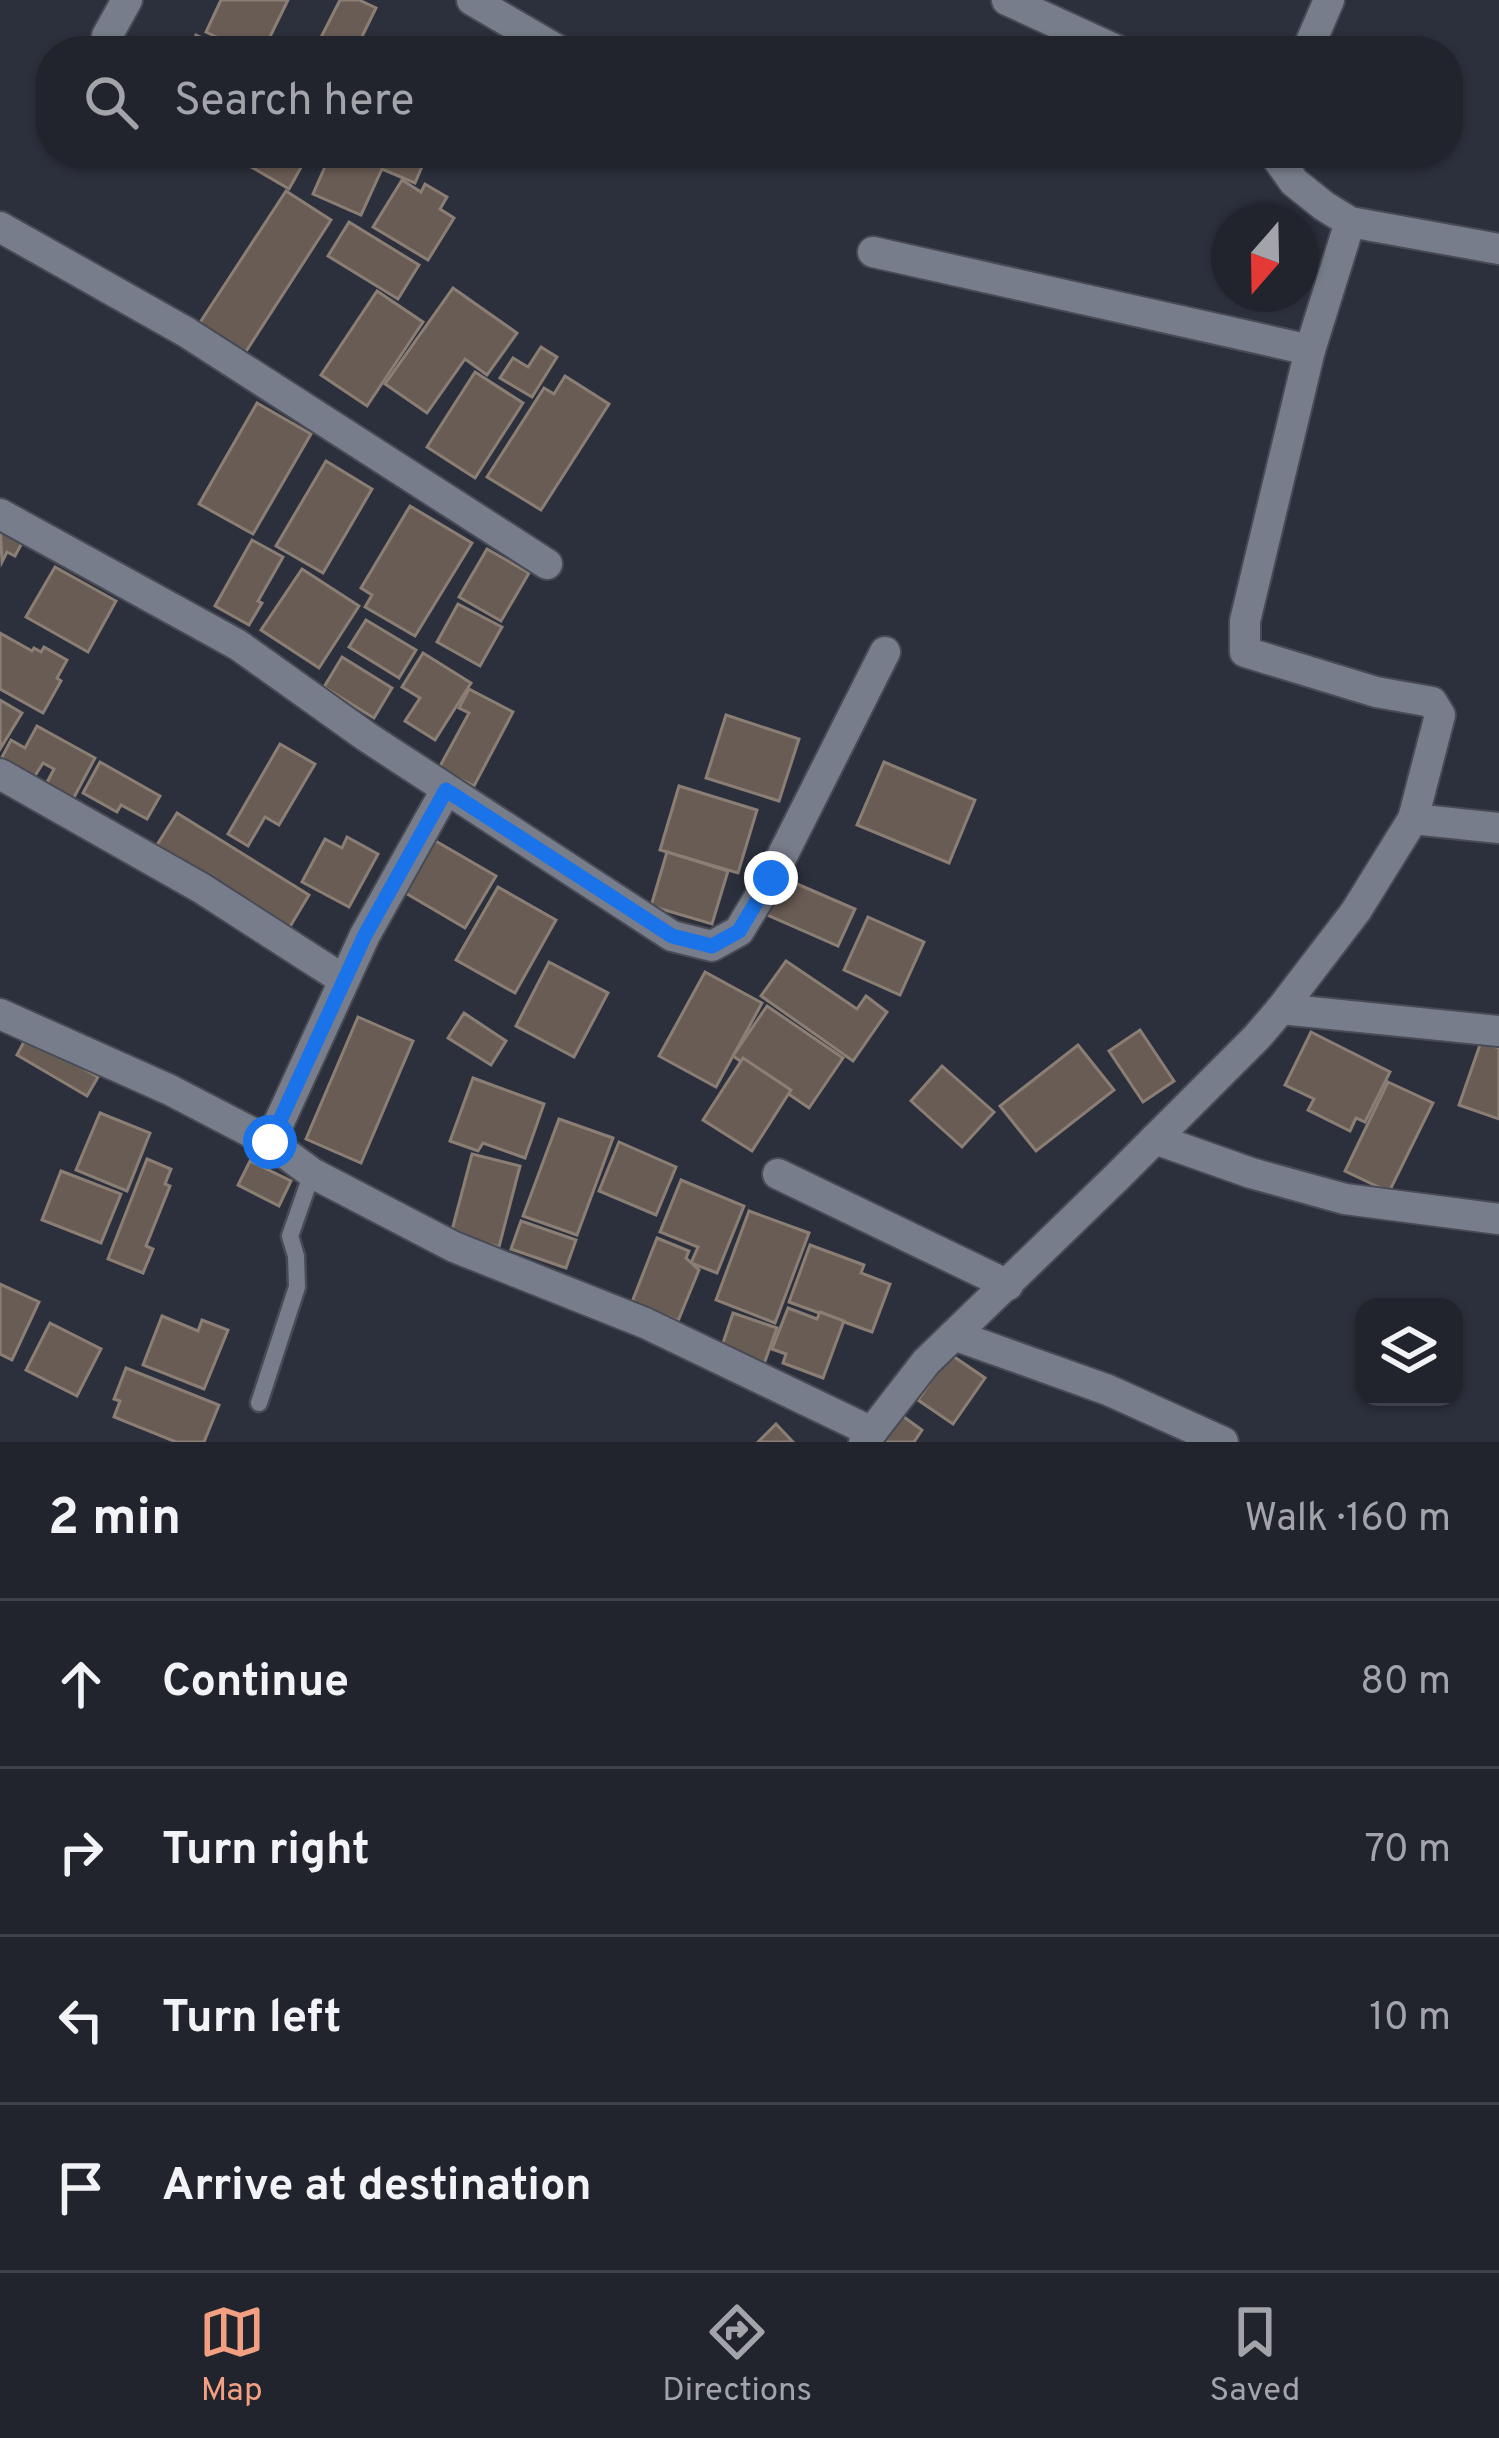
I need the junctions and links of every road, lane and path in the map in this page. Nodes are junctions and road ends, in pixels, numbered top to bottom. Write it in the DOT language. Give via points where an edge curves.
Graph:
graph roads {
  1 [pos="127,0"];
  2 [pos="472,0"];
  3 [pos="1007,0"];
  4 [pos="1329,0"];
  5 [pos="107,36"];
  6 [pos="534,36"];
  7 [pos="1085,36"];
  8 [pos="1313,36"];
  9 [pos="1284,168"];
  10 [pos="1351,222"];
  11 [pos="0,227"];
  12 [pos="1499,249"];
  13 [pos="873,252"];
  14 [pos="1310,350"];
  15 [pos="0,514"];
  16 [pos="547,563"];
  17 [pos="885,652"];
  18 [pos="0,774"];
  19 [pos="446,790"];
  20 [pos="1413,819"];
  21 [pos="1499,828"];
  22 [pos="344,980"];
  23 [pos="1282,1009"];
  24 [pos="0,1014"];
  25 [pos="1499,1031"];
  26 [pos="1156,1138"];
  27 [pos="270,1142"];
  28 [pos="312,1173"];
  29 [pos="778,1174"];
  30 [pos="1499,1220"];
  31 [pos="1008,1285"];
  32 [pos="954,1335"];
  33 [pos="259,1403"];
  34 [pos="868,1437"];
  35 [pos="1223,1442"];
  1 -- 5 [label="street"];
  2 -- 6 [label="street"];
  3 -- 7 [label="street"];
  4 -- 8 [label="street"];
  9 -- 10 [label="street"];
  10 -- 12 [label="street"];
  10 -- 14 [label="street"];
  11 -- 16 [label="street" via="185,332"];
  13 -- 14 [label="street"];
  14 -- 20 [label="street" via="1245,621 1245,652 1432,702 1440,715"];
  15 -- 19 [label="street" via="238,645"];
  17 -- 19 [label="street" via="760,896 739,931 712,946 672,936"];
  18 -- 22 [label="street"];
  19 -- 22 [label="street"];
  20 -- 21 [label="street"];
  20 -- 23 [label="street"];
  22 -- 27 [label="street"];
  23 -- 25 [label="street"];
  23 -- 26 [label="street"];
  24 -- 27 [label="street"];
  26 -- 30 [label="street" via="1345,1199"];
  26 -- 31 [label="street"];
  27 -- 28 [label="street"];
  28 -- 33 [label="lane" via="290,1236 297,1287"];
  28 -- 34 [label="street" via="454,1247 645,1323"];
  29 -- 31 [label="street"];
  31 -- 32 [label="street"];
  32 -- 34 [label="street"];
  32 -- 35 [label="street"];
}
